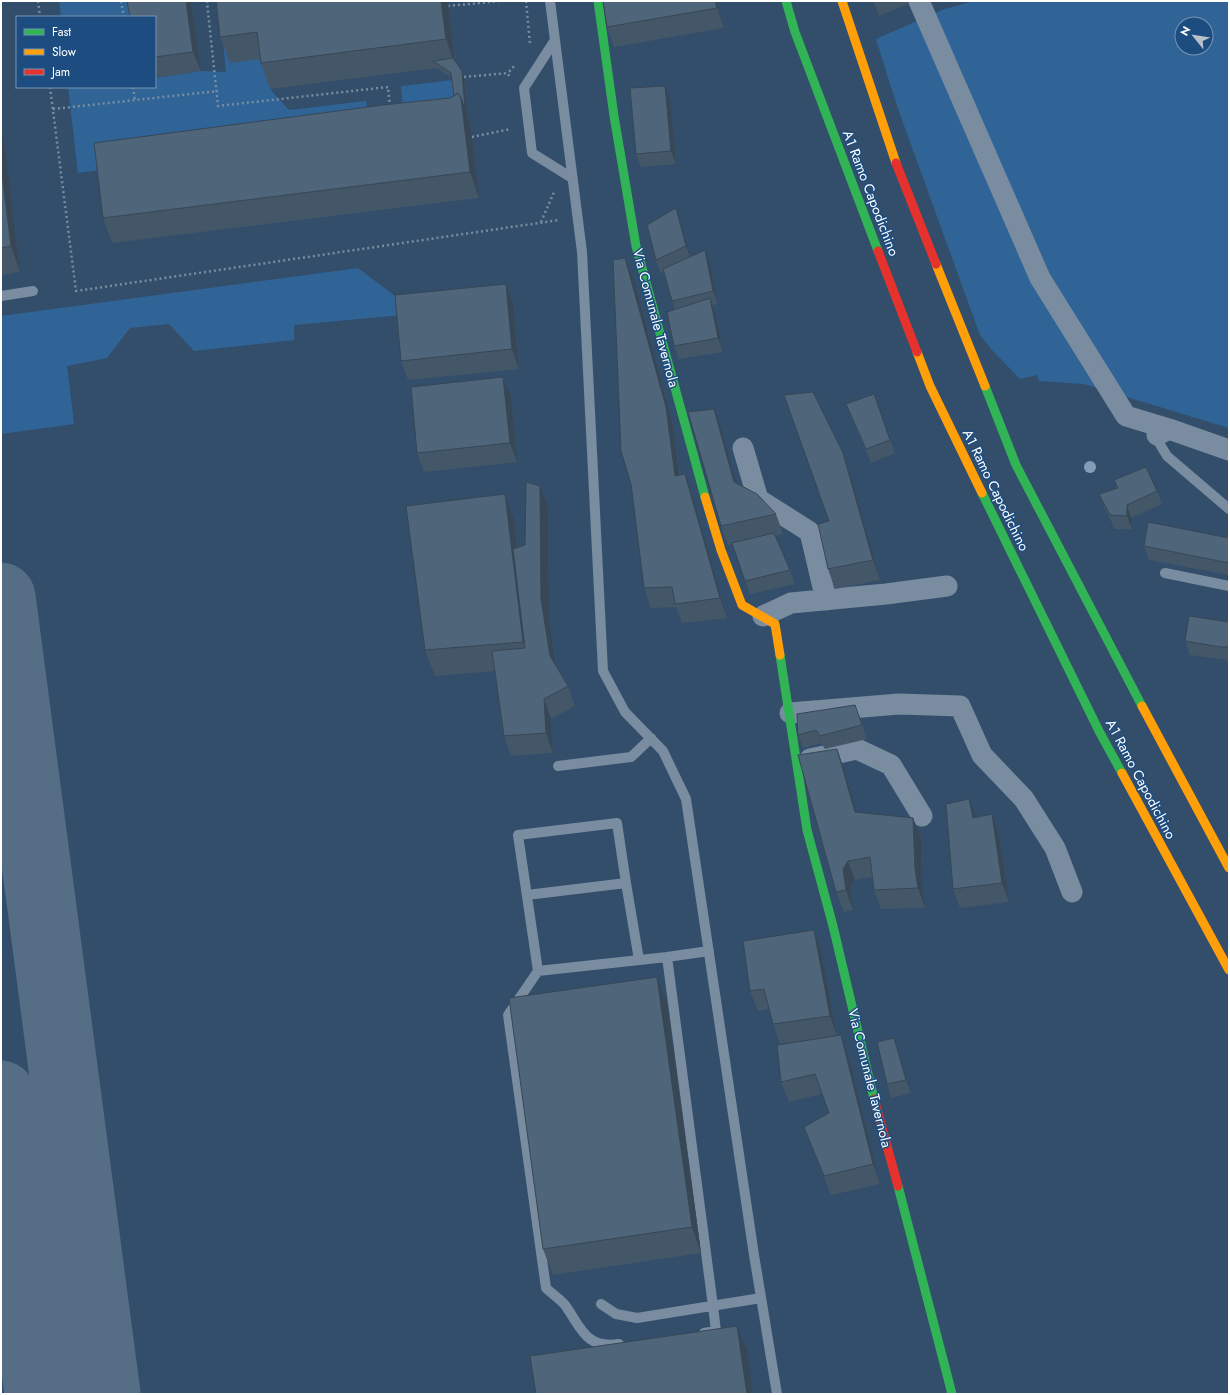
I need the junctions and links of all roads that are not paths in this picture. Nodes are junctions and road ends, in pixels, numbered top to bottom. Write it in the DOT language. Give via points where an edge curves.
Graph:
graph roads {
  1 [pos="550,1"];
  2 [pos="598,1"];
  3 [pos="786,1"];
  4 [pos="842,1"];
  5 [pos="919,1"];
  6 [pos="555,40"];
  7 [pos="572,178"];
  8 [pos="33,291"];
  9 [pos="1,296"];
  10 [pos="1162,433"];
  11 [pos="743,448"];
  12 [pos="1229,450"];
  13 [pos="1229,509"];
  14 [pos="1165,573"];
  15 [pos="947,586"];
  16 [pos="1229,586"];
  17 [pos="826,600"];
  18 [pos="763,616"];
  19 [pos="790,713"];
  20 [pos="651,738"];
  21 [pos="797,760"];
  22 [pos="558,766"];
  23 [pos="922,816"];
  24 [pos="1229,868"];
  25 [pos="626,883"];
  26 [pos="1072,892"];
  27 [pos="527,895"];
  28 [pos="709,951"];
  29 [pos="667,957"];
  30 [pos="640,960"];
  31 [pos="1229,970"];
  32 [pos="538,971"];
  33 [pos="761,1298"];
  34 [pos="601,1304"];
  35 [pos="713,1306"];
  36 [pos="693,1334"];
  37 [pos="632,1343"];
  38 [pos="777,1394"];
  39 [pos="952,1394"];
  1 -- 6 [label="lane"];
  2 -- 18 [label="main road, Via Comunale Tavernola" via="636,246 700,484 722,550 742,605"];
  3 -- 31 [label="main road, A1 Ramo Capodichino" via="795,32 930,386 1099,731"];
  4 -- 24 [label="main road" via="900,172 1016,465"];
  5 -- 10 [label="street" via="1040,278 1126,416"];
  6 -- 7 [label="lane"];
  6 -- 7 [label="lane" via="524,88 532,153"];
  7 -- 20 [label="lane" via="582,252 603,671 625,712"];
  8 -- 9 [label="lane"];
  10 -- 12 [label="street"];
  10 -- 13 [label="lane" via="1167,456"];
  11 -- 17 [label="street" via="758,499 810,532"];
  14 -- 16 [label="lane"];
  15 -- 17 [label="street"];
  17 -- 18 [label="street" via="791,603"];
  18 -- 19 [label="main road, Via Comunale Tavernola" via="775,624"];
  19 -- 21 [label="main road, Via Comunale Tavernola"];
  19 -- 26 [label="street" via="899,704 960,706 982,755 1024,799 1055,848"];
  20 -- 22 [label="lane" via="631,757"];
  20 -- 28 [label="lane" via="663,751 686,799"];
  21 -- 23 [label="street" via="857,749 891,765"];
  21 -- 39 [label="main road, Via Comunale Tavernola" via="807,830 833,926 872,1092"];
  25 -- 27 [label="lane"];
  25 -- 27 [label="lane" via="617,823 525,834 518,835"];
  25 -- 30 [label="lane"];
  27 -- 32 [label="lane"];
  28 -- 29 [label="lane"];
  28 -- 33 [label="lane"];
  29 -- 30 [label="lane"];
  29 -- 35 [label="lane"];
  30 -- 32 [label="lane"];
  32 -- 37 [label="lane" via="508,1014 546,1288 564,1305 585,1337 609,1346"];
  33 -- 35 [label="lane"];
  33 -- 38 [label="lane"];
  34 -- 35 [label="lane" via="616,1314 637,1318"];
  35 -- 36 [label="lane" via="716,1331"];
}
